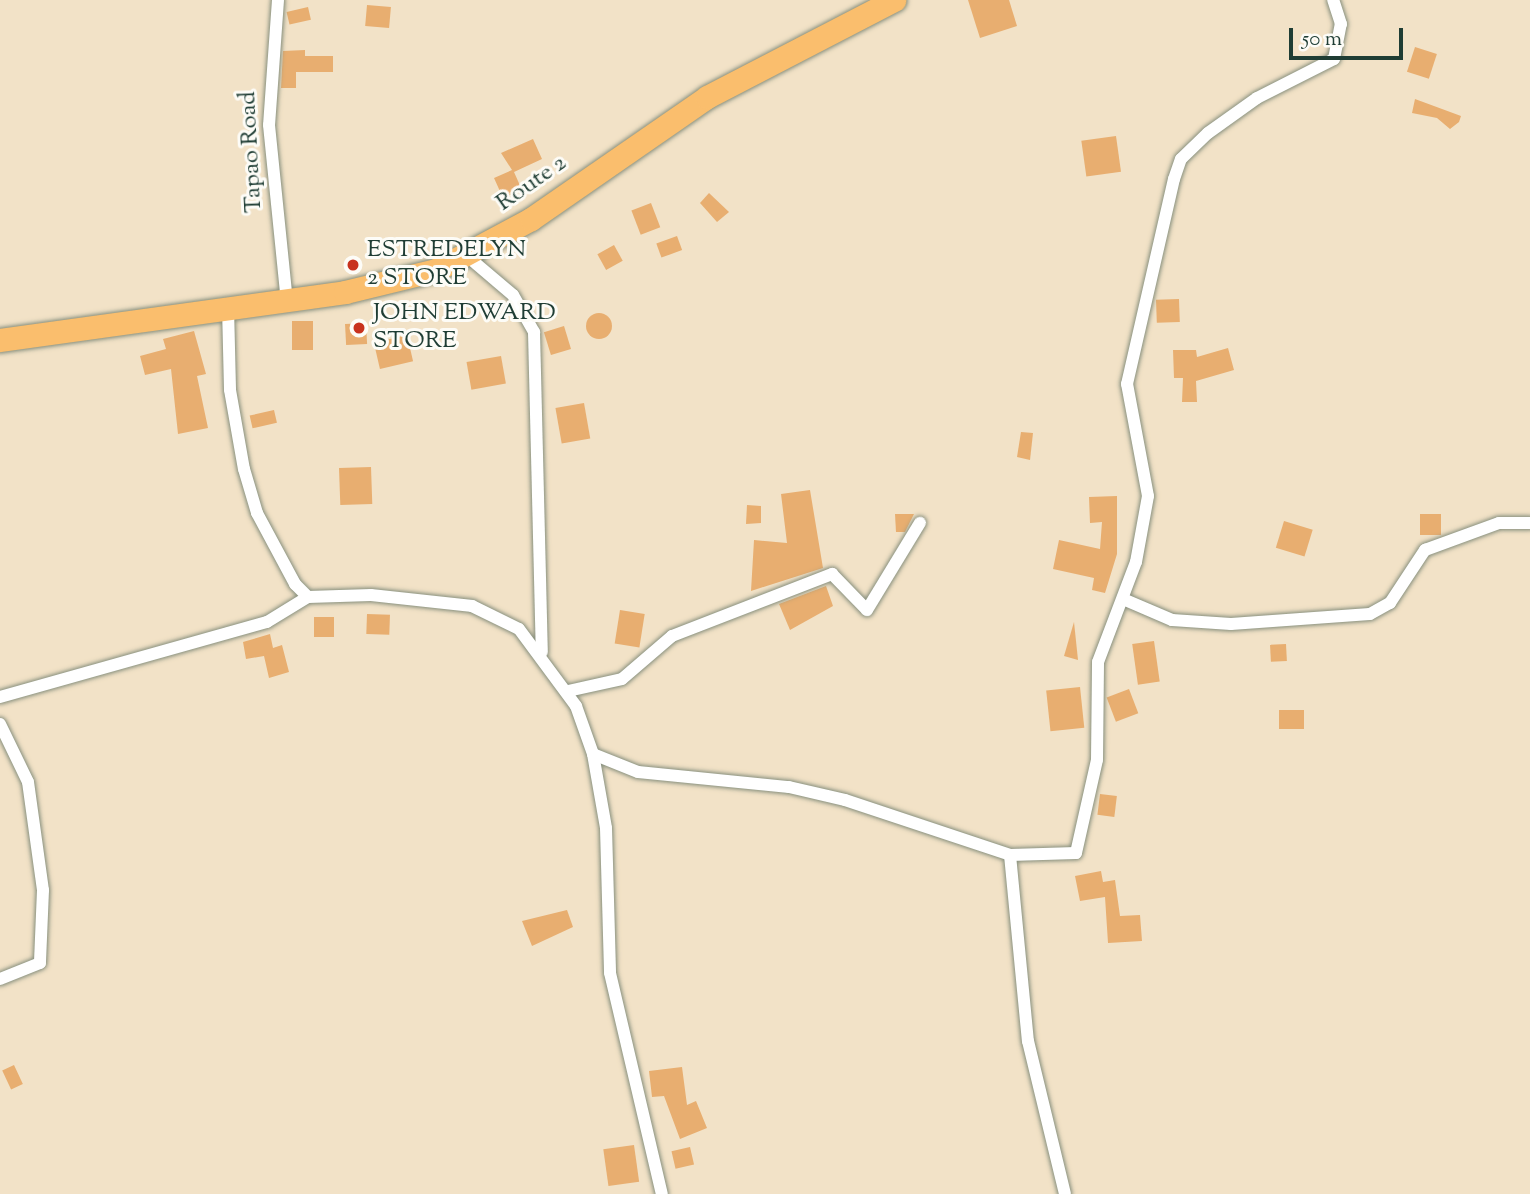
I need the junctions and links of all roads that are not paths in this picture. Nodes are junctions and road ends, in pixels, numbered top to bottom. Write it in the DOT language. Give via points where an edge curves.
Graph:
graph roads {
  1 [pos="278,0"];
  2 [pos="894,0"];
  3 [pos="1333,0"];
  4 [pos="467,256"];
  5 [pos="287,301"];
  6 [pos="228,307"];
  7 [pos="0,340"];
  8 [pos="920,523"];
  9 [pos="1530,523"];
  10 [pos="308,597"];
  11 [pos="1123,599"];
  12 [pos="542,653"];
  13 [pos="568,691"];
  14 [pos="2,700"];
  15 [pos="0,724"];
  16 [pos="593,754"];
  17 [pos="1010,855"];
  18 [pos="0,979"];
  19 [pos="662,1194"];
  20 [pos="1065,1194"];
  1 -- 5 [label="street, Tapao Road" via="270,125"];
  2 -- 4 [label="highway, Route 2" via="707,97"];
  3 -- 11 [label="street" via="1341,24 1334,59 1257,97 1181,159 1129,372 1148,496"];
  4 -- 5 [label="highway, Route 2" via="386,283"];
  4 -- 12 [label="street" via="513,295 534,332 536,599"];
  5 -- 6 [label="highway, Route 2"];
  6 -- 7 [label="highway, Route 2"];
  6 -- 10 [label="street" via="230,390 244,470 265,530"];
  8 -- 13 [label="street" via="867,610 832,574 672,636 622,679"];
  9 -- 11 [label="street" via="1499,523 1425,550 1390,603 1370,614 1231,624 1172,620"];
  10 -- 12 [label="street" via="458,603 519,629"];
  10 -- 14 [label="street" via="267,622"];
  11 -- 17 [label="street" via="1098,662 1097,760 1078,849 1071,856"];
  12 -- 13 [label="street"];
  13 -- 16 [label="street"];
  15 -- 18 [label="street" via="28,782 43,890 40,963"];
  16 -- 17 [label="street" via="638,772 789,787 845,800"];
  16 -- 19 [label="street" via="606,828 610,973"];
  17 -- 20 [label="street" via="1028,1041"];
}
